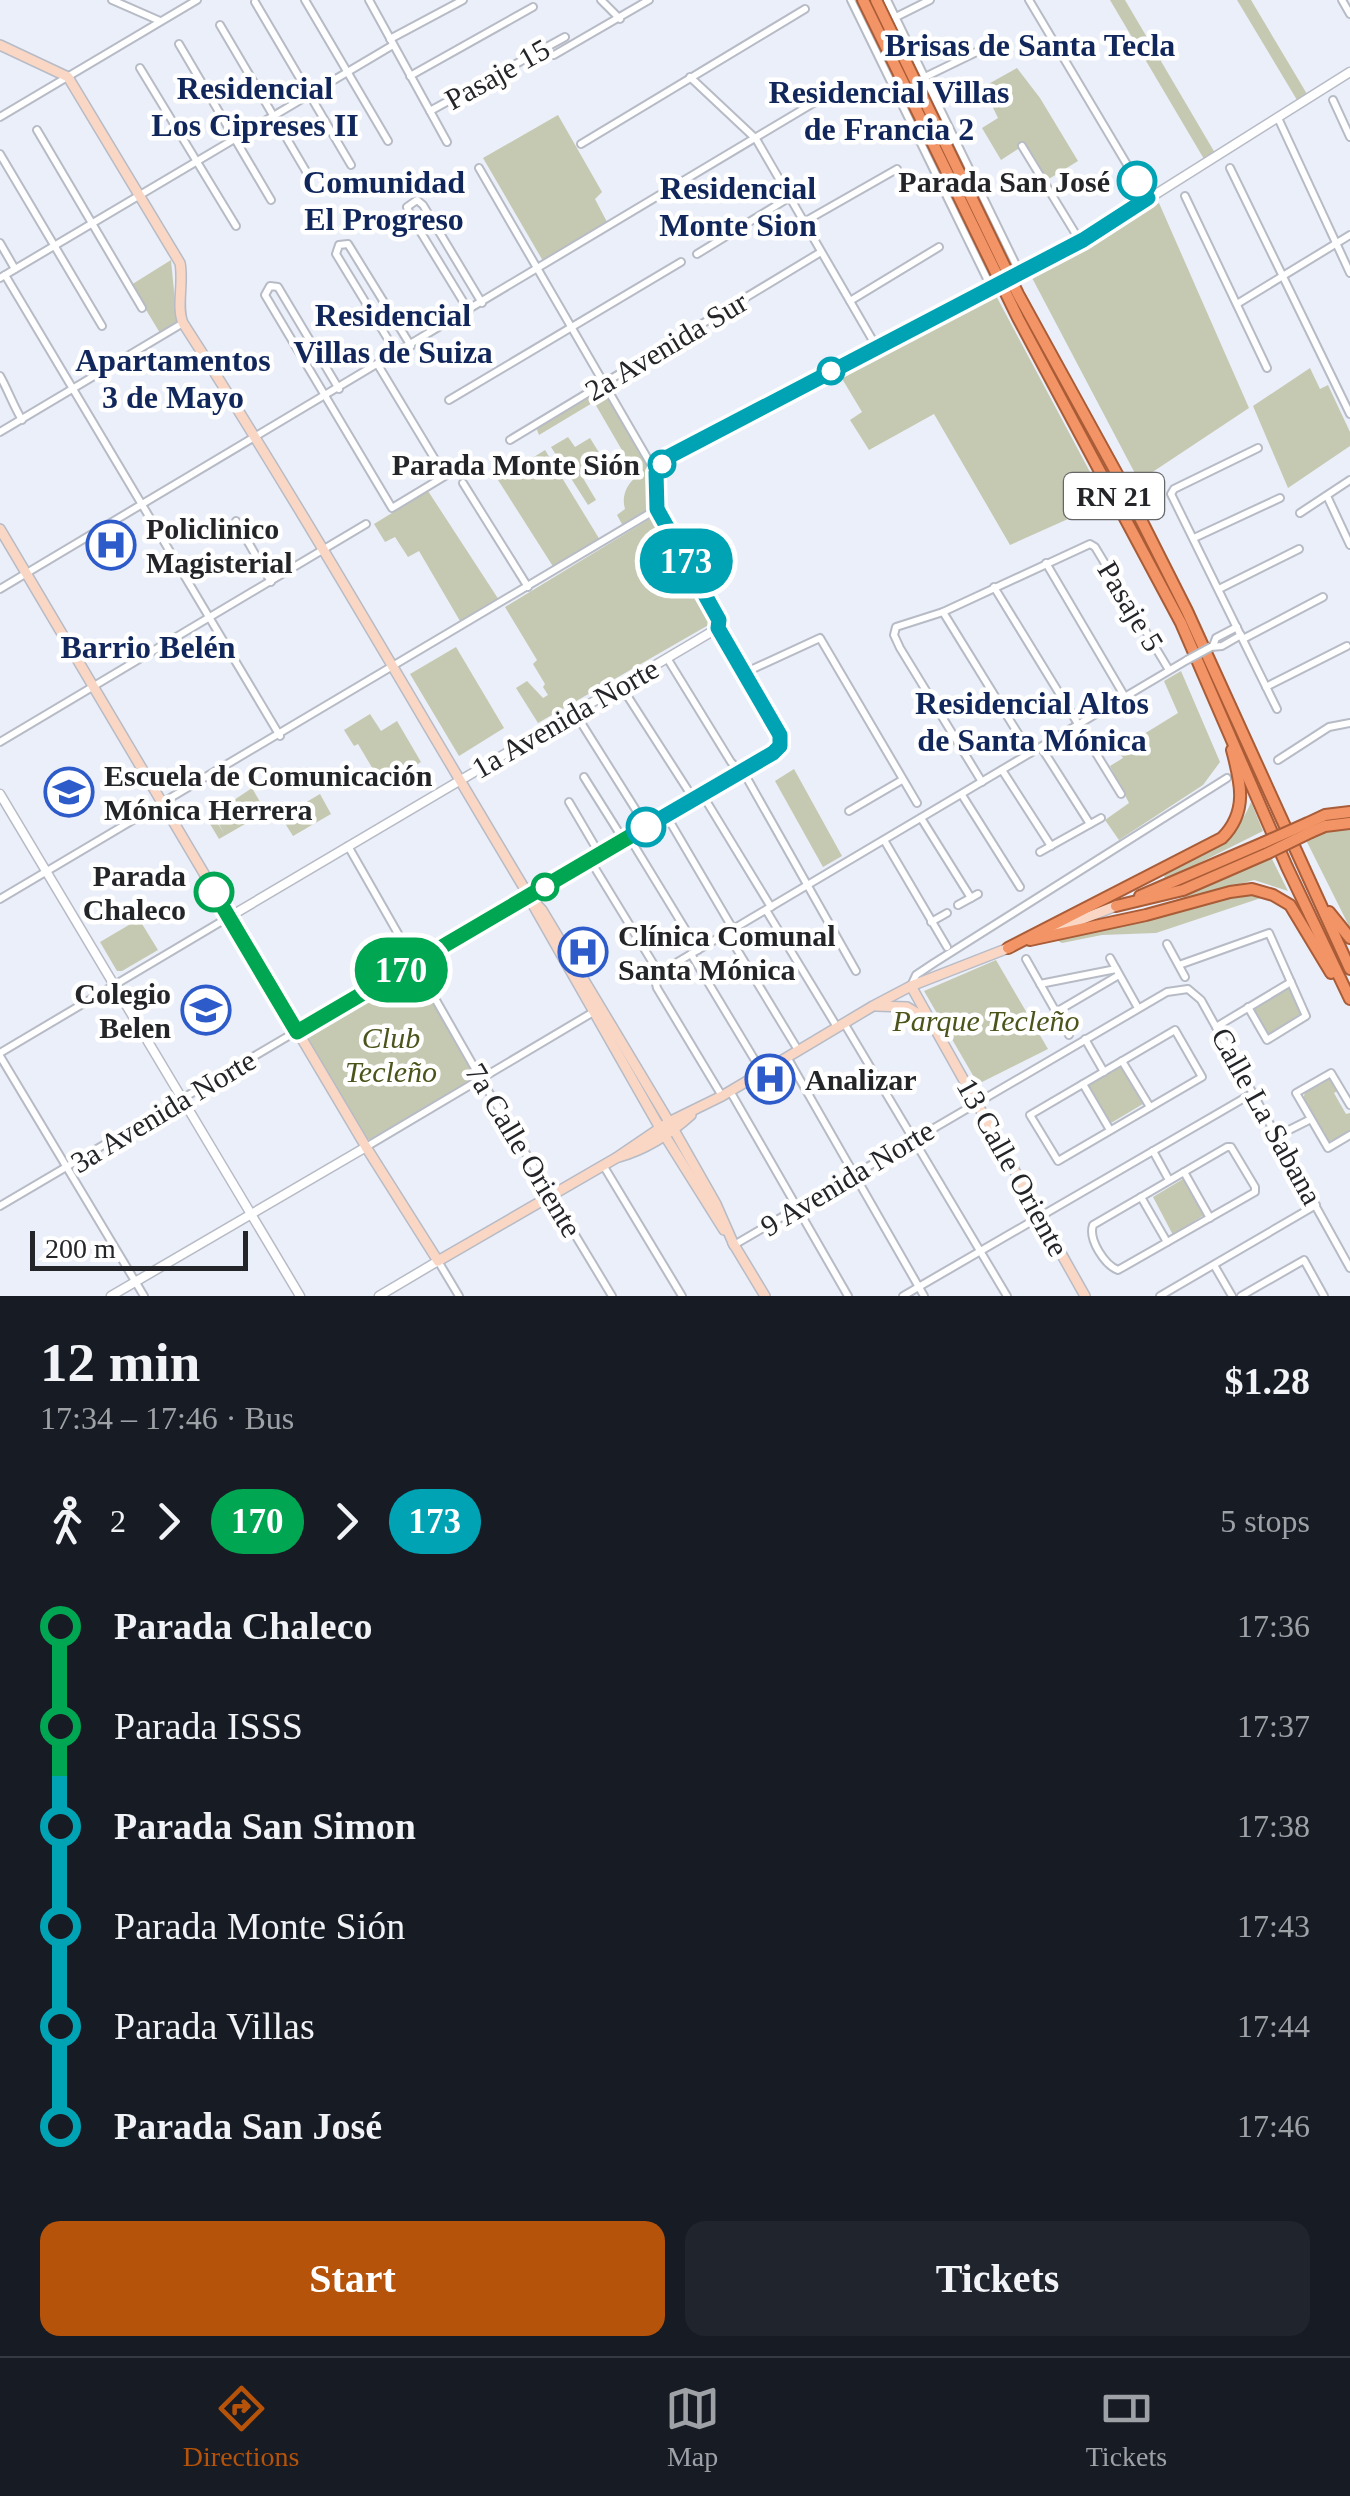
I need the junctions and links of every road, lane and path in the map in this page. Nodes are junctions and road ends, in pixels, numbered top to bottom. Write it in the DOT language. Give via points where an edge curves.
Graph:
graph roads {
  1 [pos="112,0"];
  2 [pos="198,0"];
  3 [pos="305,0"];
  4 [pos="463,0"];
  5 [pos="601,0"];
  6 [pos="649,0"];
  7 [pos="851,0"];
  8 [pos="864,0"];
  9 [pos="876,0"];
  10 [pos="887,0"];
  11 [pos="930,0"];
  12 [pos="1029,0"];
  13 [pos="1342,0"];
  14 [pos="372,1"];
  15 [pos="255,2"];
  16 [pos="533,8"];
  17 [pos="804,9"];
  18 [pos="1350,14"];
  19 [pos="620,18"];
  20 [pos="896,18"];
  21 [pos="161,22"];
  22 [pos="220,25"];
  23 [pos="565,37"];
  24 [pos="392,42"];
  25 [pos="996,42"];
  26 [pos="179,44"];
  27 [pos="0,46"];
  28 [pos="554,55"];
  29 [pos="140,68"];
  30 [pos="1350,72"];
  31 [pos="348,73"];
  32 [pos="68,76"];
  33 [pos="410,76"];
  34 [pos="690,77"];
  35 [pos="924,77"];
  36 [pos="842,86"];
  37 [pos="310,95"];
  38 [pos="1333,100"];
  39 [pos="430,111"];
  40 [pos="0,117"];
  41 [pos="272,117"];
  42 [pos="1278,118"];
  43 [pos="38,130"];
  44 [pos="1350,137"];
  45 [pos="756,138"];
  46 [pos="235,140"];
  47 [pos="388,140"];
  48 [pos="447,142"];
  49 [pos="582,144"];
  50 [pos="1022,146"];
  51 [pos="0,154"];
  52 [pos="197,162"];
  53 [pos="351,165"];
  54 [pos="479,168"];
  55 [pos="1230,168"];
  56 [pos="897,169"];
  57 [pos="310,178"];
  58 [pos="141,196"];
  59 [pos="1185,196"];
  60 [pos="790,197"];
  61 [pos="1148,198"];
  62 [pos="272,200"];
  63 [pos="804,222"];
  64 [pos="92,224"];
  65 [pos="236,226"];
  66 [pos="1350,235"];
  67 [pos="1080,241"];
  68 [pos="0,243"];
  69 [pos="1336,244"];
  70 [pos="53,247"];
  71 [pos="938,247"];
  72 [pos="821,252"];
  73 [pos="696,254"];
  74 [pos="682,262"];
  75 [pos="15,269"];
  76 [pos="538,270"];
  77 [pos="1019,274"];
  78 [pos="1350,274"];
  79 [pos="2,276"];
  80 [pos="1284,277"];
  81 [pos="993,286"];
  82 [pos="850,301"];
  83 [pos="482,303"];
  84 [pos="1237,304"];
  85 [pos="142,308"];
  86 [pos="469,311"];
  87 [pos="184,324"];
  88 [pos="102,326"];
  89 [pos="572,328"];
  90 [pos="410,346"];
  91 [pos="876,346"];
  92 [pos="398,354"];
  93 [pos="378,366"];
  94 [pos="1267,368"];
  95 [pos="0,376"];
  96 [pos="604,384"];
  97 [pos="339,389"];
  98 [pos="72,391"];
  99 [pos="328,396"];
  100 [pos="450,400"];
  101 [pos="1350,414"];
  102 [pos="22,420"];
  103 [pos="0,432"];
  104 [pos="257,438"];
  105 [pos="510,440"];
  106 [pos="1258,448"];
  107 [pos="656,473"];
  108 [pos="1350,480"];
  109 [pos="463,483"];
  110 [pos="1326,496"];
  111 [pos="1280,498"];
  112 [pos="141,506"];
  113 [pos="657,509"];
  114 [pos="1300,513"];
  115 [pos="236,522"];
  116 [pos="366,524"];
  117 [pos="0,530"];
  118 [pos="1194,538"];
  119 [pos="1350,546"];
  120 [pos="1299,549"];
  121 [pos="324,550"];
  122 [pos="1046,563"];
  123 [pos="26,574"];
  124 [pos="271,582"];
  125 [pos="528,588"];
  126 [pos="994,588"];
  127 [pos="0,589"];
  128 [pos="1218,589"];
  129 [pos="1323,597"];
  130 [pos="942,612"];
  131 [pos="208,618"];
  132 [pos="718,628"];
  133 [pos="1240,634"];
  134 [pos="1346,646"];
  135 [pos="667,658"];
  136 [pos="393,668"];
  137 [pos="1169,670"];
  138 [pos="744,673"];
  139 [pos="620,686"];
  140 [pos="92,687"];
  141 [pos="1266,687"];
  142 [pos="1125,696"];
  143 [pos="1277,709"];
  144 [pos="575,713"];
  145 [pos="1222,716"];
  146 [pos="1350,723"];
  147 [pos="1078,725"];
  148 [pos="280,736"];
  149 [pos="0,742"];
  150 [pos="1041,747"];
  151 [pos="1030,753"];
  152 [pos="1278,760"];
  153 [pos="1002,770"];
  154 [pos="740,771"];
  155 [pos="584,778"];
  156 [pos="1227,778"];
  157 [pos="459,780"];
  158 [pos="902,780"];
  159 [pos="982,782"];
  160 [pos="0,794"];
  161 [pos="962,794"];
  162 [pos="1121,794"];
  163 [pos="698,796"];
  164 [pos="569,802"];
  165 [pos="917,803"];
  166 [pos="162,805"];
  167 [pos="850,812"];
  168 [pos="1350,812"];
  169 [pos="666,816"];
  170 [pos="921,818"];
  171 [pos="1101,818"];
  172 [pos="1350,823"];
  173 [pos="1090,824"];
  174 [pos="646,827"];
  175 [pos="1310,828"];
  176 [pos="626,839"];
  177 [pos="884,840"];
  178 [pos="348,846"];
  179 [pos="1051,846"];
  180 [pos="1040,852"];
  181 [pos="600,854"];
  182 [pos="590,860"];
  183 [pos="46,872"];
  184 [pos="1306,876"];
  185 [pos="807,886"];
  186 [pos="1020,887"];
  187 [pos="529,896"];
  188 [pos="0,899"];
  189 [pos="958,905"];
  190 [pos="1116,906"];
  191 [pos="768,908"];
  192 [pos="947,912"];
  193 [pos="229,917"];
  194 [pos="931,922"];
  195 [pos="730,931"];
  196 [pos="1350,938"];
  197 [pos="1030,940"];
  198 [pos="1167,944"];
  199 [pos="947,947"];
  200 [pos="1008,948"];
  201 [pos="694,952"];
  202 [pos="1110,958"];
  203 [pos="1026,959"];
  204 [pos="414,962"];
  205 [pos="1178,964"];
  206 [pos="1350,969"];
  207 [pos="856,971"];
  208 [pos="1118,972"];
  209 [pos="659,973"];
  210 [pos="1185,977"];
  211 [pos="1291,982"];
  212 [pos="1040,984"];
  213 [pos="114,985"];
  214 [pos="911,986"];
  215 [pos="1167,992"];
  216 [pos="1350,1001"];
  217 [pos="874,1006"];
  218 [pos="1248,1007"];
  219 [pos="1138,1008"];
  220 [pos="597,1010"];
  221 [pos="1056,1012"];
  222 [pos="934,1024"];
  223 [pos="840,1025"];
  224 [pos="1216,1026"];
  225 [pos="297,1032"];
  226 [pos="1069,1035"];
  227 [pos="1084,1038"];
  228 [pos="798,1050"];
  229 [pos="0,1054"];
  230 [pos="787,1057"];
  231 [pos="1122,1061"];
  232 [pos="762,1072"];
  233 [pos="1104,1072"];
  234 [pos="480,1079"];
  235 [pos="1083,1084"];
  236 [pos="726,1093"];
  237 [pos="1253,1093"];
  238 [pos="182,1100"];
  239 [pos="976,1101"];
  240 [pos="1350,1105"];
  241 [pos="701,1106"];
  242 [pos="1150,1107"];
  243 [pos="661,1110"];
  244 [pos="1311,1119"];
  245 [pos="667,1129"];
  246 [pos="1110,1130"];
  247 [pos="1277,1136"];
  248 [pos="1350,1136"];
  249 [pos="914,1138"];
  250 [pos="366,1147"];
  251 [pos="686,1151"];
  252 [pos="1152,1151"];
  253 [pos="603,1165"];
  254 [pos="67,1168"];
  255 [pos="1184,1172"];
  256 [pos="854,1174"];
  257 [pos="1170,1180"];
  258 [pos="552,1194"];
  259 [pos="1141,1198"];
  260 [pos="0,1206"];
  261 [pos="1316,1206"];
  262 [pos="797,1208"];
  263 [pos="251,1214"];
  264 [pos="1040,1215"];
  265 [pos="1210,1218"];
  266 [pos="1167,1242"];
  267 [pos="734,1245"];
  268 [pos="980,1250"];
  269 [pos="1348,1256"];
  270 [pos="438,1261"];
  271 [pos="1214,1265"];
  272 [pos="1350,1268"];
  273 [pos="136,1282"];
  274 [pos="919,1286"];
  275 [pos="1253,1293"];
  276 [pos="110,1296"];
  277 [pos="144,1296"];
  278 [pos="300,1296"];
  279 [pos="378,1296"];
  280 [pos="459,1296"];
  281 [pos="612,1296"];
  282 [pos="682,1296"];
  283 [pos="765,1296"];
  284 [pos="848,1296"];
  285 [pos="903,1296"];
  286 [pos="924,1296"];
  287 [pos="1007,1296"];
  288 [pos="1085,1296"];
  289 [pos="1160,1296"];
  290 [pos="1232,1296"];
  291 [pos="1241,1296"];
  292 [pos="1324,1296"];
  1 -- 21 [label="street"];
  2 -- 21 [label="street"];
  3 -- 31 [label="street"];
  4 -- 24 [label="street"];
  5 -- 19 [label="street"];
  6 -- 19 [label="street"];
  7 -- 81 [label="street"];
  8 -- 145 [label="highway, RN 21"];
  9 -- 184 [label="highway, RN 21" via="1018,294 1172,581"];
  10 -- 20 [label="street"];
  11 -- 20 [label="street"];
  12 -- 61 [label="street"];
  13 -- 18 [label="street"];
  14 -- 24 [label="street"];
  15 -- 37 [label="street"];
  16 -- 33 [label="street"];
  17 -- 34 [label="street"];
  19 -- 28 [label="street"];
  20 -- 35 [label="street"];
  21 -- 32 [label="street"];
  22 -- 41 [label="street"];
  23 -- 39 [label="street, Pasaje 15"];
  24 -- 31 [label="street"];
  24 -- 33 [label="street"];
  25 -- 35 [label="street"];
  26 -- 46 [label="street"];
  27 -- 32 [label="main road"];
  29 -- 52 [label="street"];
  30 -- 42 [label="street"];
  31 -- 37 [label="street"];
  31 -- 47 [label="street"];
  32 -- 40 [label="street"];
  32 -- 58 [label="main road"];
  33 -- 39 [label="street"];
  34 -- 45 [label="street"];
  34 -- 49 [label="street"];
  35 -- 77 [label="street"];
  36 -- 45 [label="street"];
  37 -- 41 [label="street"];
  37 -- 53 [label="street"];
  38 -- 44 [label="street"];
  39 -- 48 [label="street"];
  41 -- 46 [label="street"];
  41 -- 57 [label="street"];
  42 -- 61 [label="street"];
  42 -- 69 [label="street"];
  43 -- 64 [label="street"];
  45 -- 60 [label="street"];
  45 -- 76 [label="street"];
  46 -- 52 [label="street"];
  46 -- 62 [label="street"];
  50 -- 67 [label="street"];
  51 -- 70 [label="street"];
  52 -- 58 [label="street"];
  52 -- 65 [label="street"];
  54 -- 76 [label="street"];
  55 -- 80 [label="street"];
  56 -- 63 [label="street"];
  58 -- 64 [label="street"];
  58 -- 87 [label="main road" via="180,264"];
  59 -- 84 [label="street"];
  60 -- 63 [label="street"];
  60 -- 73 [label="street"];
  61 -- 67 [label="street"];
  63 -- 72 [label="street"];
  64 -- 70 [label="street"];
  64 -- 85 [label="street"];
  66 -- 69 [label="street"];
  67 -- 77 [label="street"];
  68 -- 75 [label="street"];
  69 -- 78 [label="street"];
  69 -- 80 [label="street"];
  70 -- 75 [label="street"];
  70 -- 88 [label="street"];
  71 -- 82 [label="street"];
  72 -- 82 [label="street"];
  72 -- 96 [label="street, 2a Avenida Sur"];
  74 -- 89 [label="street"];
  75 -- 79 [label="street"];
  76 -- 83 [label="street"];
  76 -- 89 [label="street"];
  77 -- 81 [label="street, bridge"];
  79 -- 98 [label="street"];
  80 -- 84 [label="street"];
  80 -- 101 [label="street"];
  81 -- 91 [label="street"];
  82 -- 91 [label="street"];
  83 -- 86 [label="street"];
  83 -- 86 [label="street" via="423,206 411,202 412,218"];
  84 -- 94 [label="street"];
  86 -- 90 [label="street"];
  87 -- 98 [label="street"];
  87 -- 104 [label="main road"];
  89 -- 96 [label="street"];
  89 -- 100 [label="street"];
  90 -- 92 [label="street"];
  90 -- 92 [label="street" via="348,244 339,246 336,254"];
  91 -- 107 [label="street" via="668,457"];
  92 -- 93 [label="street"];
  93 -- 97 [label="street"];
  93 -- 99 [label="street" via="445,476 392,508"];
  95 -- 102 [label="street"];
  96 -- 105 [label="street, 2a Avenida Sur"];
  96 -- 107 [label="street"];
  97 -- 99 [label="street"];
  97 -- 99 [label="street" via="278,287 270,286 266,295"];
  98 -- 102 [label="street"];
  98 -- 112 [label="street"];
  99 -- 104 [label="street"];
  102 -- 103 [label="street"];
  104 -- 112 [label="street"];
  104 -- 121 [label="main road"];
  106 -- 118 [label="street" via="1171,491"];
  107 -- 113 [label="street"];
  108 -- 110 [label="street"];
  109 -- 125 [label="street"];
  110 -- 114 [label="street"];
  110 -- 119 [label="street"];
  111 -- 118 [label="street"];
  112 -- 123 [label="street"];
  112 -- 131 [label="street"];
  113 -- 125 [label="street"];
  113 -- 132 [label="street"];
  115 -- 124 [label="street"];
  116 -- 121 [label="street"];
  117 -- 123 [label="main road"];
  118 -- 128 [label="street"];
  120 -- 128 [label="street"];
  121 -- 124 [label="street"];
  121 -- 136 [label="main road"];
  122 -- 126 [label="street"];
  122 -- 137 [label="street, Pasaje 5" via="1096,547"];
  122 -- 142 [label="street"];
  123 -- 127 [label="street"];
  123 -- 140 [label="main road"];
  124 -- 131 [label="street"];
  125 -- 136 [label="street"];
  126 -- 130 [label="street"];
  126 -- 147 [label="street"];
  128 -- 133 [label="street"];
  129 -- 133 [label="street"];
  130 -- 151 [label="street"];
  130 -- 159 [label="street" via="896,627 894,635"];
  131 -- 140 [label="street"];
  131 -- 148 [label="street"];
  132 -- 135 [label="street, 1a Avenida Norte"];
  132 -- 138 [label="street"];
  133 -- 137 [label="street, bridge" via="1216,638"];
  133 -- 141 [label="street"];
  134 -- 141 [label="street"];
  135 -- 139 [label="street, 1a Avenida Norte"];
  135 -- 154 [label="street"];
  136 -- 148 [label="street"];
  136 -- 157 [label="main road"];
  137 -- 142 [label="street"];
  138 -- 154 [label="street, 3a Avenida Norte" via="780,746"];
  138 -- 158 [label="street" via="820,638"];
  139 -- 144 [label="street, 1a Avenida Norte"];
  139 -- 163 [label="street"];
  140 -- 149 [label="street"];
  140 -- 166 [label="main road"];
  141 -- 143 [label="street"];
  142 -- 147 [label="street"];
  144 -- 157 [label="street, 1a Avenida Norte"];
  144 -- 174 [label="street"];
  145 -- 200 [label="highway" via="1242,794 1228,832"];
  145 -- 216 [label="highway, RN 21"];
  146 -- 152 [label="street" via="1329,727"];
  147 -- 150 [label="street"];
  147 -- 162 [label="street"];
  148 -- 166 [label="street"];
  150 -- 151 [label="street"];
  150 -- 173 [label="street"];
  151 -- 153 [label="street"];
  153 -- 159 [label="street"];
  153 -- 179 [label="street"];
  154 -- 163 [label="street, 3a Avenida Norte"];
  154 -- 185 [label="street"];
  155 -- 176 [label="street"];
  156 -- 214 [label="street" via="934,963"];
  157 -- 178 [label="street, 1a Avenida Norte"];
  157 -- 187 [label="main road"];
  158 -- 165 [label="street"];
  158 -- 167 [label="street"];
  159 -- 161 [label="street"];
  160 -- 183 [label="street"];
  161 -- 170 [label="street"];
  161 -- 186 [label="street"];
  163 -- 169 [label="street, 3a Avenida Norte"];
  163 -- 191 [label="street"];
  164 -- 181 [label="street"];
  166 -- 183 [label="street"];
  166 -- 193 [label="main road"];
  168 -- 175 [label="highway" via="1324,815"];
  169 -- 174 [label="street, 3a Avenida Norte"];
  169 -- 195 [label="street"];
  170 -- 177 [label="street"];
  170 -- 189 [label="street" via="974,896"];
  171 -- 173 [label="street"];
  172 -- 175 [label="highway"];
  173 -- 179 [label="street"];
  174 -- 176 [label="street, 3a Avenida Norte"];
  175 -- 190 [label="highway, bridge"];
  176 -- 181 [label="street, 3a Avenida Norte"];
  176 -- 201 [label="street"];
  177 -- 185 [label="street"];
  177 -- 194 [label="street"];
  178 -- 193 [label="street, 1a Avenida Norte"];
  178 -- 204 [label="street, 7a Calle Oriente"];
  179 -- 180 [label="street"];
  181 -- 182 [label="street, 3a Avenida Norte"];
  182 -- 187 [label="street, 3a Avenida Norte"];
  182 -- 209 [label="street"];
  183 -- 188 [label="street"];
  183 -- 213 [label="street"];
  184 -- 196 [label="highway"];
  184 -- 206 [label="highway, RN 21"];
  185 -- 191 [label="street"];
  185 -- 207 [label="street"];
  187 -- 204 [label="street, 3a Avenida Norte"];
  187 -- 220 [label="main road"];
  190 -- 197 [label="main road"];
  191 -- 195 [label="street"];
  191 -- 223 [label="street"];
  192 -- 194 [label="street"];
  193 -- 213 [label="street, 1a Avenida Norte"];
  193 -- 225 [label="main road"];
  194 -- 199 [label="street"];
  195 -- 201 [label="street"];
  195 -- 228 [label="street"];
  197 -- 200 [label="main road"];
  197 -- 216 [label="highway" via="1230,892 1262,891 1290,906"];
  198 -- 205 [label="street"];
  200 -- 214 [label="main road"];
  201 -- 209 [label="street"];
  201 -- 232 [label="street"];
  202 -- 208 [label="street"];
  203 -- 212 [label="street"];
  204 -- 225 [label="street, 3a Avenida Norte"];
  204 -- 234 [label="street, 7a Calle Oriente"];
  205 -- 210 [label="street"];
  205 -- 211 [label="street" via="1269,933"];
  208 -- 212 [label="street"];
  208 -- 219 [label="street"];
  208 -- 221 [label="street"];
  209 -- 236 [label="street" via="657,988"];
  211 -- 218 [label="street"];
  211 -- 218 [label="street" via="1306,1016 1267,1040"];
  212 -- 221 [label="street"];
  213 -- 229 [label="street, 1a Avenida Norte"];
  213 -- 238 [label="street"];
  214 -- 217 [label="main road"];
  214 -- 222 [label="main road, 13 Calle Oriente"];
  215 -- 219 [label="street, 9 Avenida Norte"];
  215 -- 224 [label="street, Calle La Sabana" via="1196,993"];
  217 -- 222 [label="main road" via="907,1007"];
  217 -- 223 [label="main road"];
  218 -- 224 [label="street"];
  219 -- 227 [label="street, 9 Avenida Norte"];
  220 -- 234 [label="street"];
  220 -- 243 [label="main road"];
  220 -- 245 [label="main road"];
  221 -- 226 [label="street"];
  222 -- 239 [label="main road, 13 Calle Oriente"];
  223 -- 228 [label="main road"];
  223 -- 249 [label="street"];
  224 -- 237 [label="street, Calle La Sabana"];
  225 -- 238 [label="street, 3a Avenida Norte"];
  225 -- 250 [label="main road"];
  227 -- 233 [label="street"];
  227 -- 239 [label="street, 9 Avenida Norte"];
  228 -- 230 [label="main road"];
  229 -- 254 [label="street"];
  230 -- 232 [label="main road"];
  230 -- 256 [label="street"];
  231 -- 233 [label="street"];
  231 -- 242 [label="street"];
  231 -- 242 [label="street" via="1175,1030 1202,1076"];
  232 -- 236 [label="main road"];
  233 -- 235 [label="street"];
  234 -- 250 [label="street"];
  234 -- 258 [label="street, 7a Calle Oriente"];
  235 -- 246 [label="street"];
  235 -- 246 [label="street" via="1030,1115 1058,1161"];
  236 -- 241 [label="main road"];
  236 -- 262 [label="street"];
  237 -- 247 [label="street, Calle La Sabana"];
  237 -- 252 [label="street"];
  238 -- 254 [label="street, 3a Avenida Norte"];
  238 -- 263 [label="street"];
  239 -- 249 [label="street, 9 Avenida Norte"];
  239 -- 264 [label="main road, 13 Calle Oriente"];
  240 -- 244 [label="street" via="1331,1072 1296,1093"];
  241 -- 243 [label="main road" via="677,1114"];
  241 -- 245 [label="main road"];
  241 -- 251 [label="main road" via="686,1128"];
  242 -- 246 [label="street"];
  243 -- 245 [label="main road"];
  244 -- 247 [label="street"];
  244 -- 248 [label="street" via="1328,1148"];
  245 -- 251 [label="main road"];
  245 -- 253 [label="main road"];
  245 -- 267 [label="main road"];
  247 -- 261 [label="street, Calle La Sabana"];
  249 -- 256 [label="street, 9 Avenida Norte"];
  249 -- 268 [label="street"];
  250 -- 263 [label="street"];
  250 -- 270 [label="main road"];
  251 -- 267 [label="main road"];
  252 -- 257 [label="street"];
  252 -- 264 [label="street"];
  253 -- 258 [label="main road"];
  253 -- 282 [label="street"];
  254 -- 260 [label="street, 3a Avenida Norte"];
  254 -- 273 [label="street"];
  255 -- 257 [label="street"];
  255 -- 265 [label="street"];
  255 -- 265 [label="street" via="1229,1146 1255,1187"];
  256 -- 262 [label="street, 9 Avenida Norte"];
  256 -- 274 [label="street"];
  257 -- 259 [label="street"];
  258 -- 270 [label="main road"];
  258 -- 281 [label="street, 7a Calle Oriente"];
  259 -- 266 [label="street"];
  259 -- 266 [label="street" via="1093,1226 1092,1238 1118,1270"];
  261 -- 269 [label="street, Calle La Sabana"];
  261 -- 271 [label="street"];
  262 -- 267 [label="street, 9 Avenida Norte"];
  262 -- 284 [label="street"];
  263 -- 273 [label="street"];
  263 -- 278 [label="street"];
  264 -- 268 [label="street"];
  264 -- 288 [label="main road, 13 Calle Oriente"];
  265 -- 266 [label="street"];
  267 -- 283 [label="main road"];
  268 -- 274 [label="street"];
  268 -- 287 [label="street"];
  269 -- 272 [label="street, Calle La Sabana"];
  270 -- 279 [label="street"];
  270 -- 280 [label="street"];
  271 -- 289 [label="street"];
  271 -- 290 [label="street"];
  273 -- 276 [label="street"];
  273 -- 277 [label="street"];
  274 -- 285 [label="street"];
  274 -- 286 [label="street"];
  275 -- 291 [label="street"];
  275 -- 292 [label="street" via="1304,1260"];
}
